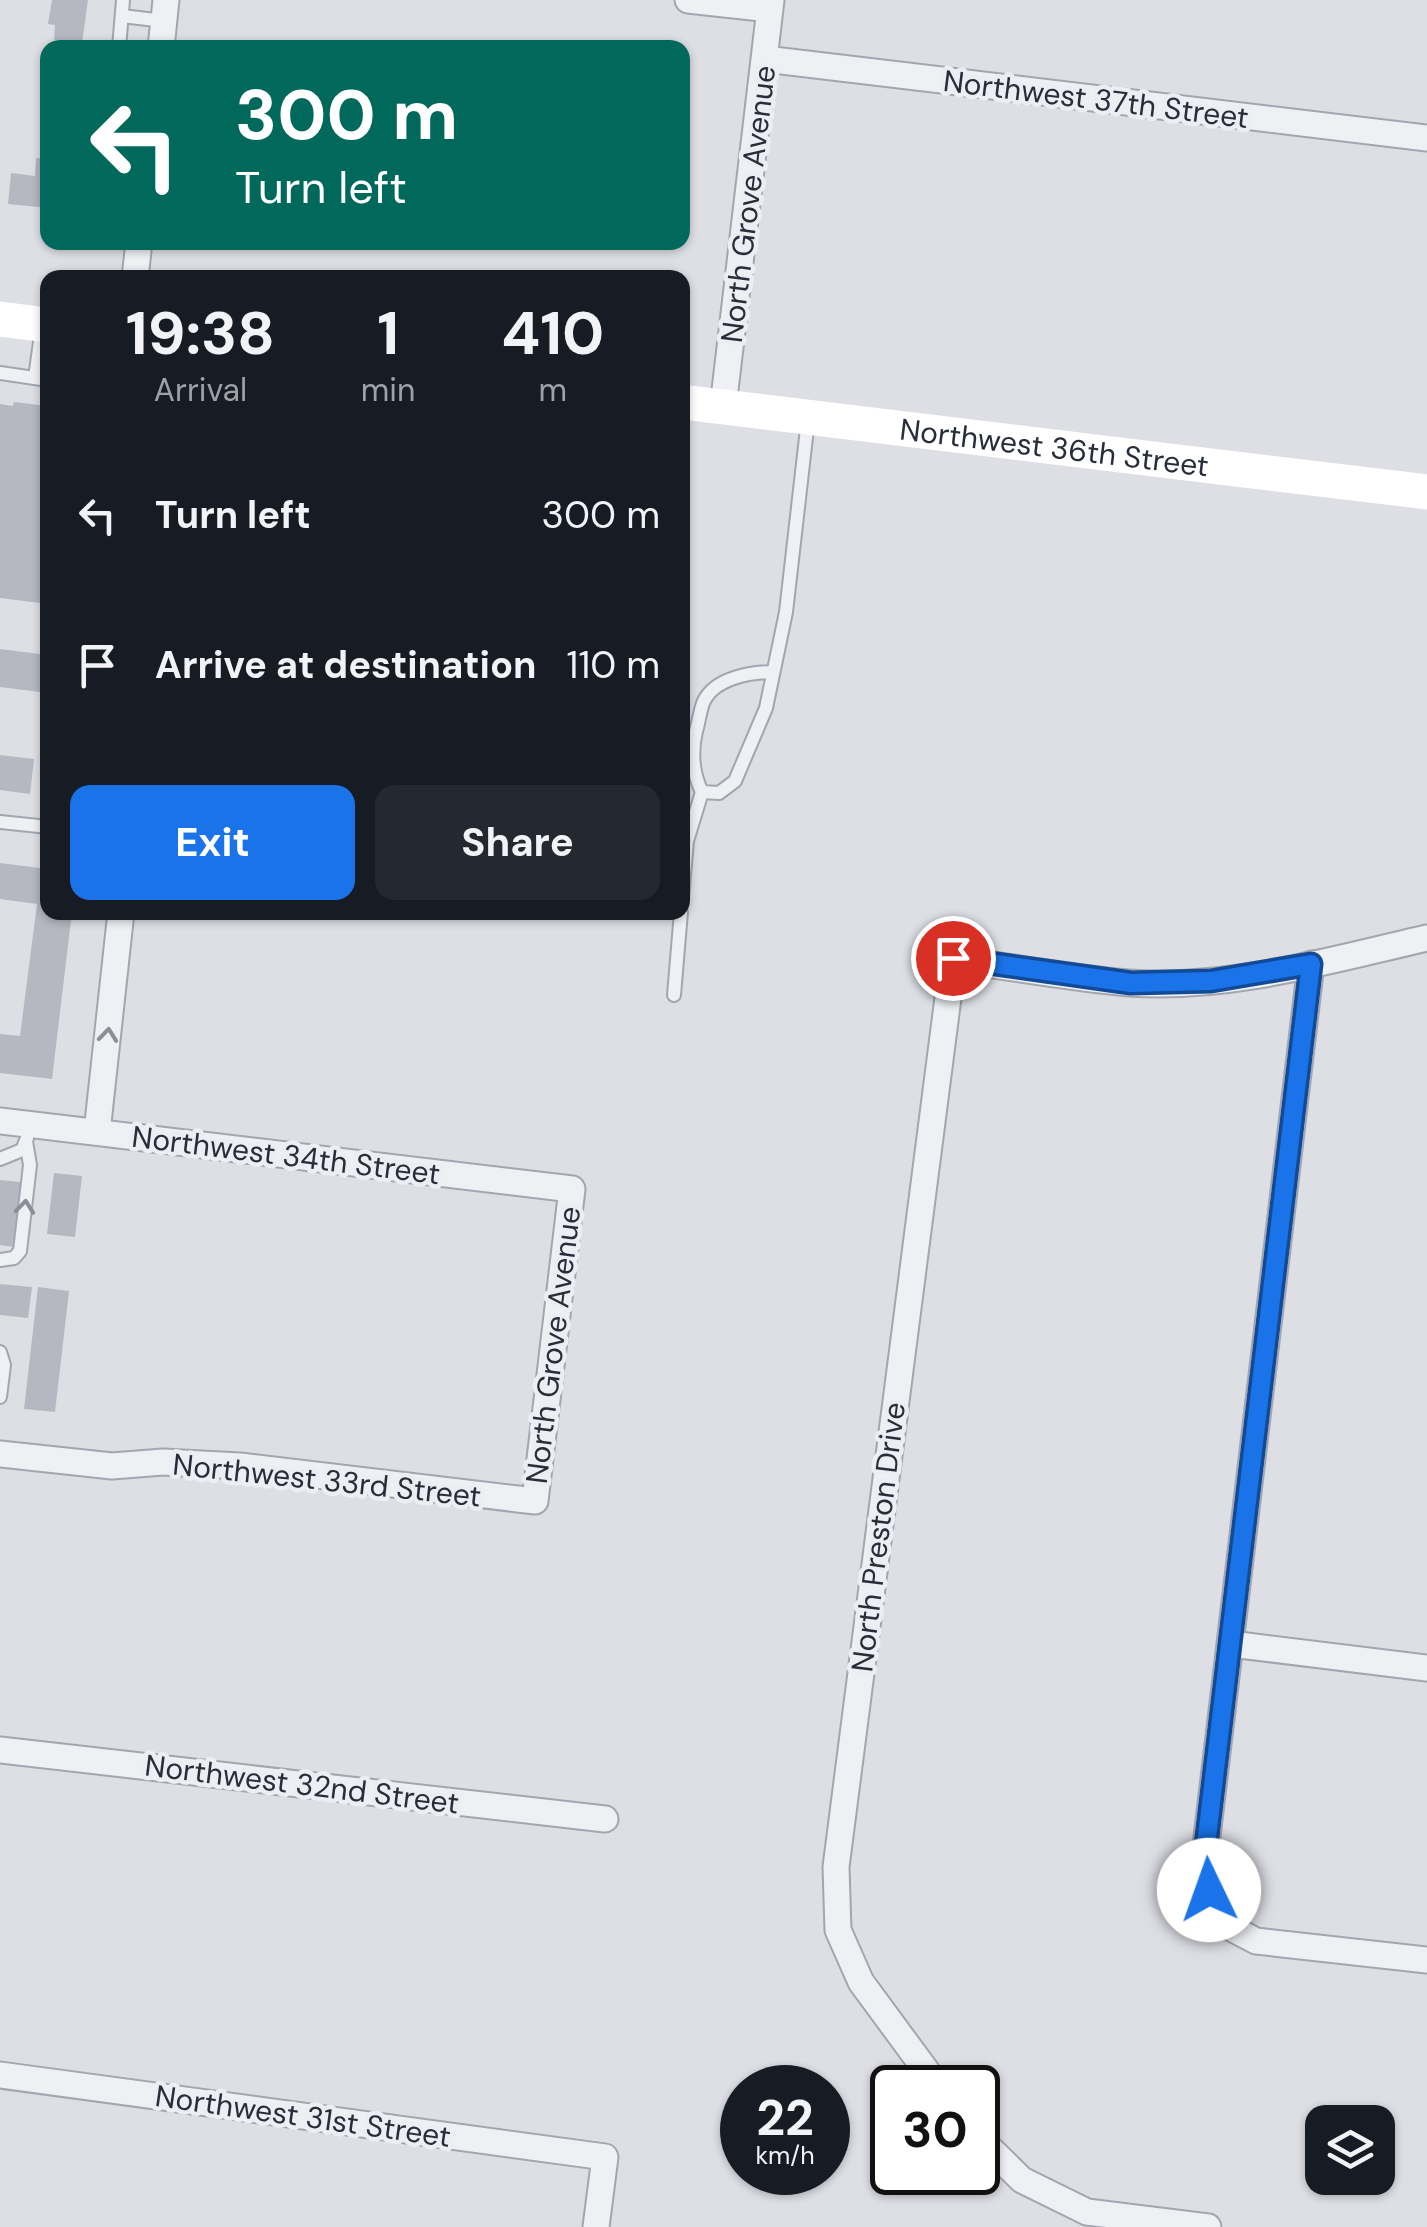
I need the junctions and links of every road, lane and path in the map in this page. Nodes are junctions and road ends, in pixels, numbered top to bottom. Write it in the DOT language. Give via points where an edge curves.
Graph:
graph roads {
  1 [pos="124,0"];
  2 [pos="688,0"];
  3 [pos="770,5"];
  4 [pos="165,10"];
  5 [pos="122,16"];
  6 [pos="120,40"];
  7 [pos="162,40"];
  8 [pos="765,59"];
  9 [pos="1427,138"];
  10 [pos="0,319"];
  11 [pos="40,324"];
  12 [pos="0,373"];
  13 [pos="40,379"];
  14 [pos="690,403"];
  15 [pos="723,407"];
  16 [pos="809,417"];
  17 [pos="1427,492"];
  18 [pos="773,672"];
  19 [pos="702,792"];
  20 [pos="0,822"];
  21 [pos="40,826"];
  22 [pos="690,834"];
  23 [pos="120,920"];
  24 [pos="680,920"];
  25 [pos="1427,938"];
  26 [pos="1311,964"];
  27 [pos="674,995"];
  28 [pos="0,1120"];
  29 [pos="28,1132"];
  30 [pos="97,1132"];
  31 [pos="0,1159"];
  32 [pos="572,1189"];
  33 [pos="0,1260"];
  34 [pos="0,1352"];
  35 [pos="0,1397"];
  36 [pos="0,1454"];
  37 [pos="534,1501"];
  38 [pos="1231,1644"];
  39 [pos="1427,1668"];
  40 [pos="0,1750"];
  41 [pos="605,1819"];
  42 [pos="1427,1960"];
  43 [pos="922,2065"];
  44 [pos="0,2074"];
  45 [pos="1000,2158"];
  46 [pos="596,2227"];
  47 [pos="1208,2227"];
  1 -- 5 [label="lane"];
  2 -- 3 [label="street"];
  3 -- 8 [label="street, North Grove Avenue"];
  4 -- 5 [label="lane"];
  4 -- 7 [label="street"];
  5 -- 6 [label="lane"];
  8 -- 9 [label="street, Northwest 37th Street"];
  8 -- 15 [label="street, North Grove Avenue"];
  10 -- 11 [label="main road"];
  12 -- 13 [label="lane"];
  14 -- 15 [label="main road, Northwest 36th Street"];
  15 -- 16 [label="main road, Northwest 36th Street"];
  16 -- 17 [label="main road, Northwest 36th Street"];
  16 -- 18 [label="lane"];
  18 -- 19 [label="lane" via="766,708 735,781 719,793"];
  18 -- 19 [label="lane" via="725,682 704,698 693,745"];
  19 -- 22 [label="lane"];
  20 -- 21 [label="lane"];
  30 -- 23 [label="street, one-way"];
  24 -- 27 [label="lane"];
  25 -- 26 [label="street"];
  26 -- 38 [label="street"];
  26 -- 43 [label="street, North Preston Drive" via="1211,981 1131,983 953,958 836,1866 838,1930 862,1982"];
  28 -- 29 [label="street, Northwest 34th Street"];
  29 -- 30 [label="street, Northwest 34th Street"];
  29 -- 31 [label="lane" via="13,1156"];
  33 -- 29 [label="lane, one-way" via="14,1258 22,1239"];
  30 -- 32 [label="street, Northwest 34th Street"];
  32 -- 37 [label="street, North Grove Avenue"];
  34 -- 35 [label="lane"];
  36 -- 37 [label="street, Northwest 33rd Street" via="112,1466 240,1466"];
  38 -- 39 [label="street"];
  38 -- 42 [label="street" via="1204,1862 1214,1919 1256,1941"];
  40 -- 41 [label="street, Northwest 32nd Street"];
  44 -- 46 [label="street, Northwest 31st Street" via="605,2157"];
  45 -- 47 [label="street" via="1022,2180 1087,2212"];
}
